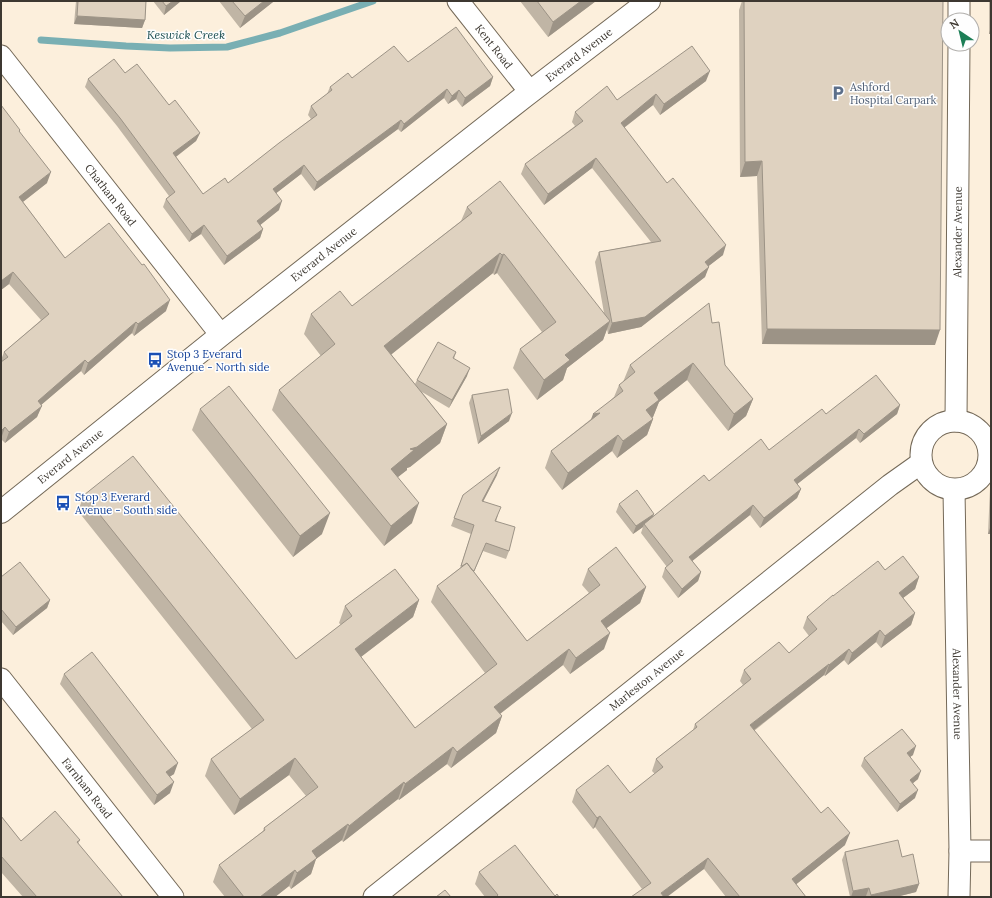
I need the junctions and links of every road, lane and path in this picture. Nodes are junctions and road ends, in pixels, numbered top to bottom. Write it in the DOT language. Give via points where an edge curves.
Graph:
graph roads {
  1 [pos="458,1"];
  2 [pos="649,1"];
  3 [pos="959,1"];
  4 [pos="959,12"];
  5 [pos="959,52"];
  6 [pos="1,56"];
  7 [pos="530,92"];
  8 [pos="221,335"];
  9 [pos="956,421"];
  10 [pos="991,451"];
  11 [pos="921,464"];
  12 [pos="954,490"];
  13 [pos="1,512"];
  14 [pos="1,679"];
  15 [pos="960,851"];
  16 [pos="991,851"];
  17 [pos="173,897"];
  18 [pos="374,897"];
  19 [pos="959,897"];
  1 -- 7 [label="street, Kent Road"];
  2 -- 7 [label="street, Everard Avenue"];
  3 -- 4 [label="street"];
  5 -- 9 [label="street, Alexander Avenue"];
  6 -- 8 [label="street, Chatham Road"];
  7 -- 8 [label="street, Everard Avenue"];
  8 -- 13 [label="street, Everard Avenue"];
  9 -- 10 [label="street" via="975,427 987,440"];
  9 -- 11 [label="street" via="939,425 928,434 920,455"];
  10 -- 12 [label="street" via="985,474 969,488"];
  11 -- 12 [label="street" via="926,474 939,487"];
  11 -- 18 [label="street, Marleston Avenue" via="890,485"];
  12 -- 15 [label="street, Alexander Avenue"];
  14 -- 17 [label="street, Farnham Road"];
  15 -- 16 [label="street"];
  15 -- 19 [label="street, Alexander Avenue"];
}
